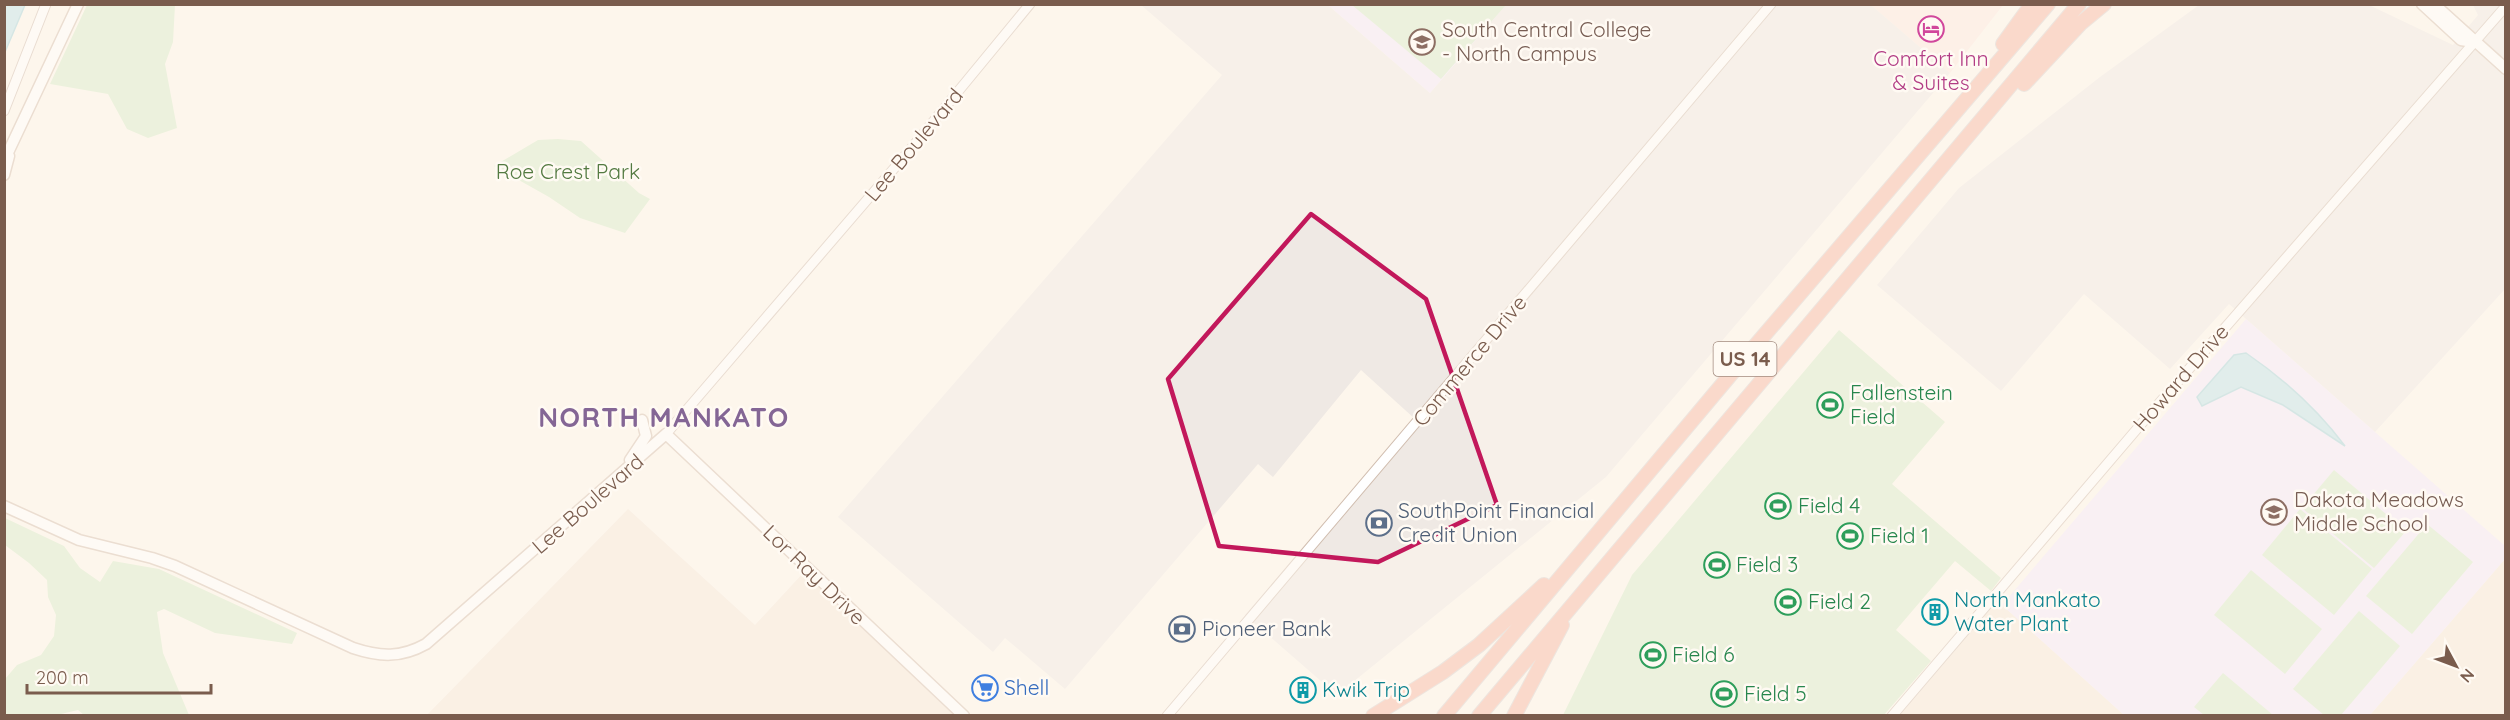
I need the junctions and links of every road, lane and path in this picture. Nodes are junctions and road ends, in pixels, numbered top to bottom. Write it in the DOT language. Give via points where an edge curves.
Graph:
graph roads {
  1 [pos="46,4"];
  2 [pos="78,4"];
  3 [pos="1030,4"];
  4 [pos="1771,4"];
  5 [pos="2032,4"];
  6 [pos="2048,4"];
  7 [pos="2079,4"];
  8 [pos="2104,4"];
  9 [pos="2422,4"];
  10 [pos="2434,4"];
  11 [pos="2505,6"];
  12 [pos="2473,42"];
  13 [pos="2505,69"];
  14 [pos="1977,86"];
  15 [pos="1991,109"];
  16 [pos="4,111"];
  17 [pos="7,157"];
  18 [pos="4,175"];
  19 [pos="642,420"];
  20 [pos="666,434"];
  21 [pos="617,477"];
  22 [pos="4,506"];
  23 [pos="1589,543"];
  24 [pos="1581,592"];
  25 [pos="964,716"];
  26 [pos="1167,716"];
  27 [pos="1373,716"];
  28 [pos="1444,716"];
  29 [pos="1479,716"];
  30 [pos="1514,716"];
  31 [pos="1892,716"];
  1 -- 16 [label="street"];
  2 -- 17 [label="main road"];
  3 -- 20 [label="street, Lee Boulevard"];
  4 -- 26 [label="street, Commerce Drive"];
  5 -- 14 [label="highway, US 14"];
  6 -- 14 [label="highway, US 14"];
  7 -- 15 [label="highway, US 14"];
  8 -- 15 [label="highway" via="2023,84"];
  9 -- 12 [label="main road" via="2461,39"];
  10 -- 12 [label="main road"];
  11 -- 12 [label="street, Howard Drive"];
  12 -- 13 [label="main road"];
  12 -- 31 [label="street, Howard Drive"];
  14 -- 23 [label="highway, US 14"];
  15 -- 24 [label="highway, US 14"];
  17 -- 18 [label="main road"];
  19 -- 21 [label="main road" via="646,436"];
  20 -- 21 [label="main road, Lee Boulevard"];
  20 -- 25 [label="main road, Lor Ray Drive"];
  21 -- 22 [label="main road, Lee Boulevard" via="426,644 414,651 383,656 353,648 174,566 79,540"];
  23 -- 27 [label="highway" via="1479,645"];
  23 -- 28 [label="highway, US 14"];
  24 -- 29 [label="highway, US 14"];
  24 -- 30 [label="highway"];
}
